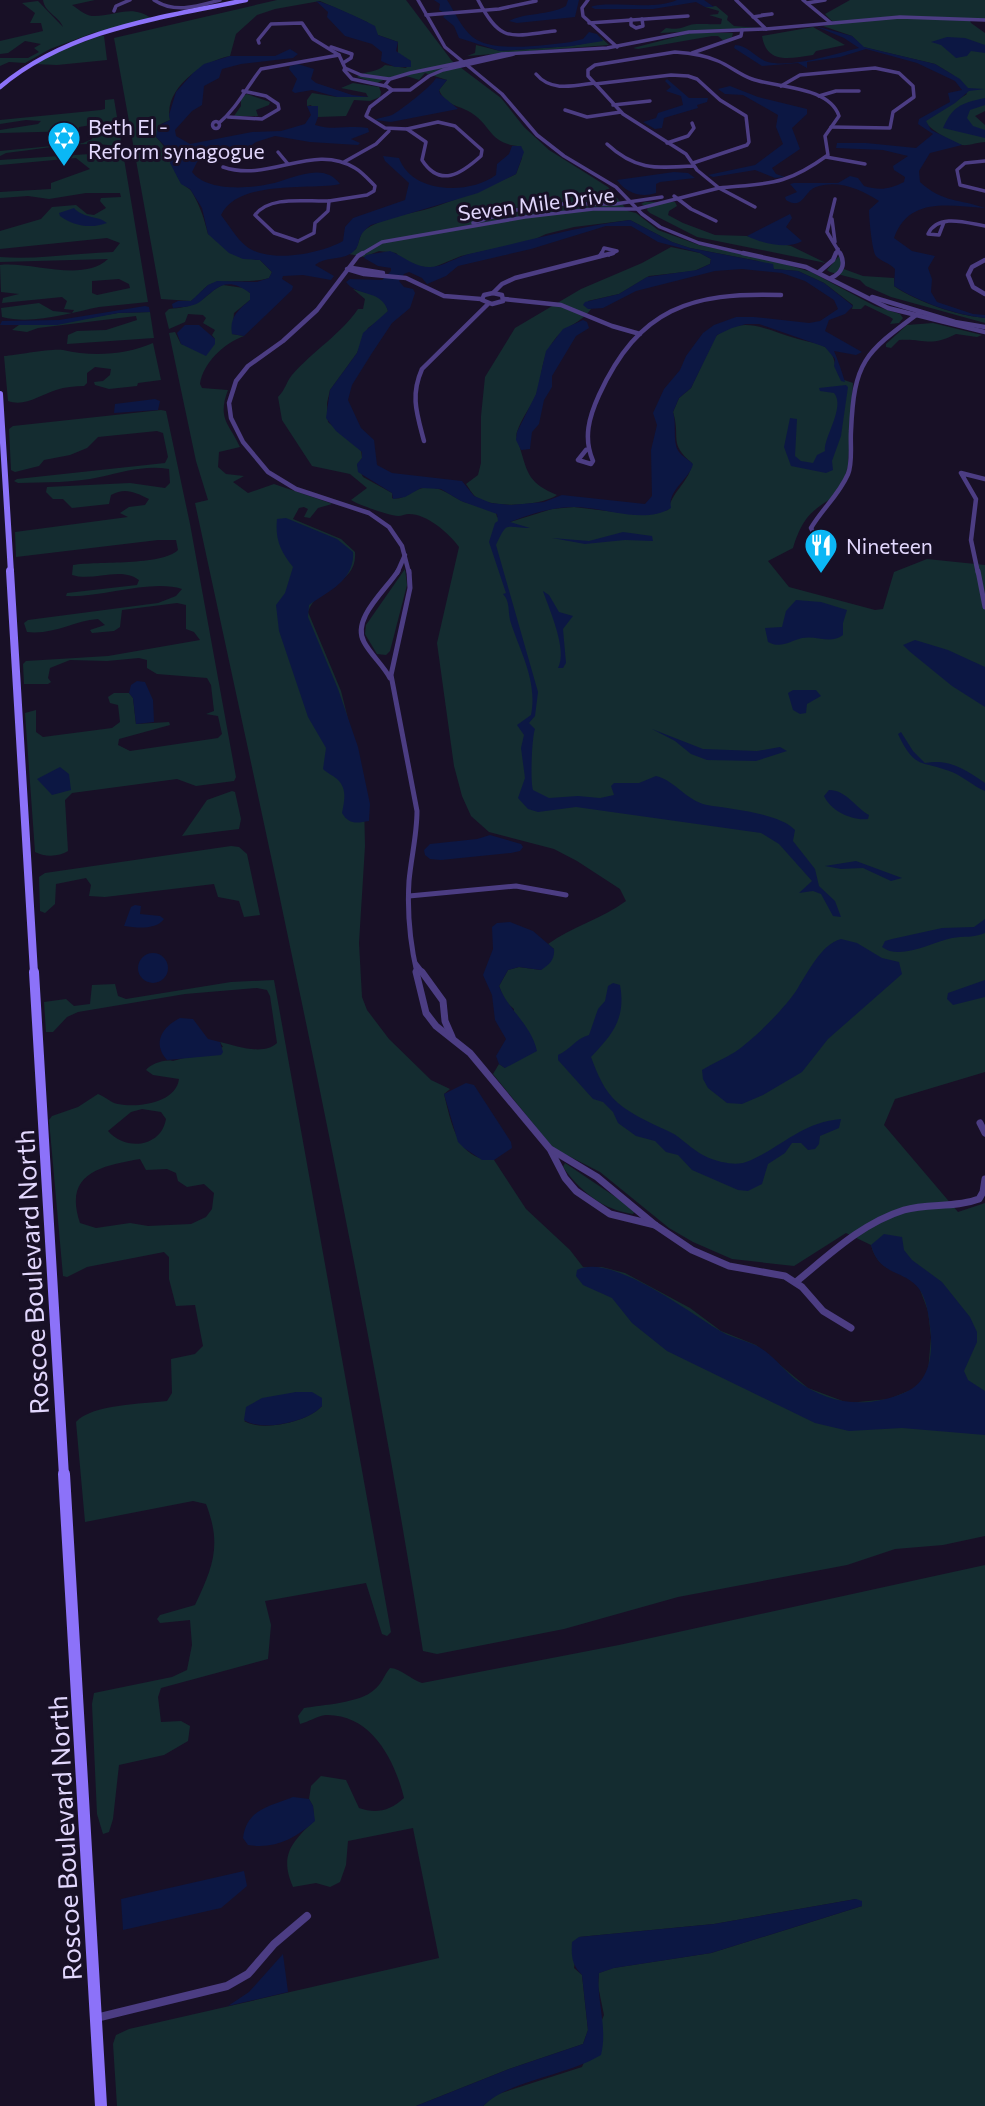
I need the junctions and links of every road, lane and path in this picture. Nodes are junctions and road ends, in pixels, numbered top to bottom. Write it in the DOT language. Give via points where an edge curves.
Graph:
graph roads {
  1 [pos="130,0"];
  2 [pos="154,0"];
  3 [pos="220,0"];
  4 [pos="246,0"];
  5 [pos="416,0"];
  6 [pos="478,0"];
  7 [pos="588,0"];
  8 [pos="736,0"];
  9 [pos="803,0"];
  10 [pos="825,0"];
  11 [pos="536,1"];
  12 [pos="809,2"];
  13 [pos="484,10"];
  14 [pos="114,11"];
  15 [pos="426,15"];
  16 [pos="762,15"];
  17 [pos="688,16"];
  18 [pos="286,17"];
  19 [pos="292,17"];
  20 [pos="753,17"];
  21 [pos="631,19"];
  22 [pos="642,19"];
  23 [pos="985,20"];
  24 [pos="278,22"];
  25 [pos="300,22"];
  26 [pos="589,23"];
  27 [pos="831,23"];
  28 [pos="766,29"];
  29 [pos="735,30"];
  30 [pos="742,30"];
  31 [pos="555,31"];
  32 [pos="730,41"];
  33 [pos="259,43"];
  34 [pos="327,47"];
  35 [pos="617,47"];
  36 [pos="692,53"];
  37 [pos="340,55"];
  38 [pos="465,64"];
  39 [pos="583,64"];
  40 [pos="344,66"];
  41 [pos="593,67"];
  42 [pos="536,74"];
  43 [pos="393,78"];
  44 [pos="594,83"];
  45 [pos="418,85"];
  46 [pos="385,86"];
  47 [pos="781,86"];
  48 [pos="0,87"];
  49 [pos="393,90"];
  50 [pos="243,91"];
  51 [pos="859,91"];
  52 [pos="819,96"];
  53 [pos="650,101"];
  54 [pos="614,105"];
  55 [pos="565,110"];
  56 [pos="621,112"];
  57 [pos="228,117"];
  58 [pos="219,123"];
  59 [pos="692,123"];
  60 [pos="831,127"];
  61 [pos="407,128"];
  62 [pos="389,131"];
  63 [pos="667,143"];
  64 [pos="607,144"];
  65 [pos="278,152"];
  66 [pos="826,158"];
  67 [pos="985,161"];
  68 [pos="344,162"];
  69 [pos="288,164"];
  70 [pos="693,164"];
  71 [pos="865,164"];
  72 [pos="223,167"];
  73 [pos="720,187"];
  74 [pos="985,191"];
  75 [pos="674,196"];
  76 [pos="835,199"];
  77 [pos="329,201"];
  78 [pos="632,202"];
  79 [pos="755,207"];
  80 [pos="637,209"];
  81 [pos="832,219"];
  82 [pos="716,221"];
  83 [pos="944,222"];
  84 [pos="985,226"];
  85 [pos="441,232"];
  86 [pos="835,243"];
  87 [pos="838,249"];
  88 [pos="600,257"];
  89 [pos="985,260"];
  90 [pos="347,269"];
  91 [pos="819,272"];
  92 [pos="831,278"];
  93 [pos="850,288"];
  94 [pos="494,293"];
  95 [pos="781,295"];
  96 [pos="985,295"];
  97 [pos="481,299"];
  98 [pos="504,299"];
  99 [pos="488,304"];
  100 [pos="920,312"];
  101 [pos="914,316"];
  102 [pos="985,330"];
  103 [pos="640,334"];
  104 [pos="0,394"];
  105 [pos="424,441"];
  106 [pos="586,450"];
  107 [pos="985,479"];
  108 [pos="820,546"];
  109 [pos="405,553"];
  110 [pos="985,607"];
  111 [pos="391,681"];
  112 [pos="566,895"];
  113 [pos="408,897"];
  114 [pos="415,963"];
  115 [pos="453,1038"];
  116 [pos="980,1123"];
  117 [pos="985,1133"];
  118 [pos="550,1149"];
  119 [pos="985,1179"];
  120 [pos="654,1225"];
  121 [pos="796,1282"];
  122 [pos="851,1328"];
  123 [pos="307,1916"];
  124 [pos="96,2018"];
  125 [pos="101,2106"];
  1 -- 14 [label="street"];
  2 -- 3 [label="street" via="178,8"];
  4 -- 48 [label="street" via="78,41 34,61"];
  5 -- 15 [label="street"];
  6 -- 13 [label="street"];
  7 -- 26 [label="street" via="582,12"];
  8 -- 20 [label="street"];
  9 -- 12 [label="street"];
  10 -- 12 [label="street"];
  11 -- 13 [label="street"];
  12 -- 27 [label="street"];
  13 -- 15 [label="street"];
  13 -- 31 [label="street" via="502,32"];
  15 -- 38 [label="street" via="440,40"];
  16 -- 20 [label="street"];
  17 -- 22 [label="street"];
  18 -- 24 [label="street"];
  19 -- 25 [label="street"];
  20 -- 28 [label="street"];
  21 -- 22 [label="street"];
  21 -- 22 [label="street" via="636,28 643,26"];
  21 -- 26 [label="street"];
  23 -- 27 [label="street" via="912,16"];
  24 -- 25 [label="street"];
  24 -- 33 [label="street" via="268,26"];
  25 -- 34 [label="street"];
  26 -- 35 [label="street"];
  27 -- 28 [label="street"];
  28 -- 30 [label="street"];
  29 -- 30 [label="street"];
  29 -- 32 [label="street"];
  29 -- 35 [label="street" via="680,33"];
  30 -- 32 [label="street" via="739,38"];
  32 -- 36 [label="street"];
  34 -- 37 [label="street"];
  34 -- 40 [label="street" via="352,54"];
  35 -- 38 [label="street" via="513,54"];
  36 -- 41 [label="street"];
  36 -- 47 [label="street" via="729,65 750,79"];
  37 -- 40 [label="street"];
  37 -- 50 [label="street" via="269,66 256,72"];
  38 -- 43 [label="street"];
  38 -- 45 [label="street"];
  38 -- 78 [label="street" via="502,94 550,146"];
  39 -- 41 [label="street"];
  40 -- 43 [label="street" via="361,75"];
  40 -- 46 [label="street" via="344,73 352,79"];
  41 -- 44 [label="street" via="588,73"];
  42 -- 44 [label="street" via="553,87"];
  43 -- 45 [label="street" via="412,79"];
  43 -- 46 [label="street"];
  44 -- 54 [label="street"];
  44 -- 70 [label="street" via="688,76 746,116 747,145"];
  45 -- 49 [label="street"];
  46 -- 49 [label="street"];
  47 -- 52 [label="street"];
  47 -- 60 [label="street" via="800,75 875,68 899,73 914,86 914,97 893,112 890,128"];
  49 -- 62 [label="street" via="366,114 369,121"];
  50 -- 57 [label="street"];
  50 -- 57 [label="street" via="270,98 279,109 258,119"];
  51 -- 52 [label="street"];
  52 -- 60 [label="street" via="838,110"];
  53 -- 54 [label="street"];
  54 -- 56 [label="street"];
  55 -- 56 [label="street" via="587,117"];
  56 -- 63 [label="street"];
  57 -- 58 [label="street"];
  59 -- 63 [label="street" via="690,134"];
  60 -- 66 [label="street" via="825,136"];
  61 -- 61 [label="street" via="424,140 423,162 438,174 461,173 482,153 453,124"];
  61 -- 62 [label="street"];
  62 -- 68 [label="street" via="384,140"];
  63 -- 70 [label="street" via="685,153"];
  64 -- 70 [label="street" via="643,167"];
  65 -- 69 [label="street"];
  66 -- 71 [label="street"];
  66 -- 73 [label="street" via="788,181"];
  67 -- 74 [label="street" via="963,164 957,170 960,185"];
  68 -- 69 [label="street" via="326,159"];
  68 -- 77 [label="street" via="362,170 376,189 367,195"];
  69 -- 72 [label="street" via="246,173"];
  70 -- 73 [label="street"];
  73 -- 75 [label="street"];
  73 -- 79 [label="street"];
  75 -- 78 [label="street, Seven Mile Drive"];
  75 -- 80 [label="street, Seven Mile Drive"];
  75 -- 82 [label="street"];
  76 -- 81 [label="street"];
  77 -- 77 [label="street" via="276,203 255,213 275,236 301,239 313,233 315,223 330,208"];
  78 -- 80 [label="street"];
  78 -- 85 [label="street, Seven Mile Drive" via="552,204"];
  80 -- 85 [label="street, Seven Mile Drive" via="593,209"];
  80 -- 91 [label="street" via="660,227 687,239"];
  81 -- 86 [label="street"];
  81 -- 86 [label="street" via="827,232"];
  83 -- 83 [label="street" via="939,235 928,234 932,225"];
  83 -- 84 [label="street"];
  85 -- 90 [label="street, Seven Mile Drive" via="374,245"];
  86 -- 87 [label="street"];
  87 -- 91 [label="street"];
  87 -- 92 [label="street" via="843,267"];
  88 -- 94 [label="street" via="516,276"];
  89 -- 96 [label="street" via="968,275 973,287"];
  90 -- 97 [label="street" via="403,278 444,296"];
  90 -- 109 [label="street, Seven Mile Drive" via="317,310 239,376 230,396 231,418 243,442 274,477 369,513 389,527"];
  91 -- 92 [label="street"];
  92 -- 93 [label="street"];
  93 -- 100 [label="street"];
  93 -- 101 [label="street"];
  94 -- 97 [label="street"];
  94 -- 98 [label="street"];
  95 -- 103 [label="street" via="702,299 673,310"];
  97 -- 99 [label="street"];
  98 -- 99 [label="street"];
  98 -- 103 [label="street" via="561,304"];
  99 -- 105 [label="street" via="439,348 419,376 414,399"];
  100 -- 101 [label="street"];
  100 -- 102 [label="street"];
  101 -- 102 [label="street"];
  101 -- 108 [label="street" via="876,345 860,368 852,400 849,471 811,528"];
  103 -- 106 [label="street" via="602,390 591,417"];
  104 -- 124 [label="street, Roscoe Boulevard North"];
  107 -- 110 [label="street" via="961,473 976,499 971,540"];
  109 -- 111 [label="street, Seven Mile Drive" via="410,588 391,663"];
  109 -- 111 [label="street, Seven Mile Drive" via="399,573 359,629"];
  111 -- 113 [label="street, Seven Mile Drive" via="418,822"];
  112 -- 113 [label="street" via="516,886"];
  113 -- 114 [label="street, Seven Mile Drive" via="409,940"];
  114 -- 115 [label="street, Seven Mile Drive" via="443,1001"];
  114 -- 115 [label="street, Seven Mile Drive" via="426,1013"];
  115 -- 118 [label="street, Seven Mile Drive"];
  116 -- 117 [label="street"];
  118 -- 120 [label="street, Seven Mile Drive" via="618,1192"];
  118 -- 120 [label="street, Seven Mile Drive" via="570,1184 591,1203 622,1218"];
  119 -- 121 [label="street" via="982,1196 974,1202 918,1206 890,1215 864,1229"];
  120 -- 121 [label="street, Seven Mile Drive" via="717,1262 775,1272"];
  121 -- 122 [label="street, Seven Mile Drive" via="823,1311"];
  123 -- 124 [label="street" via="248,1974 227,1986"];
  124 -- 125 [label="street, Roscoe Boulevard North"];
}
